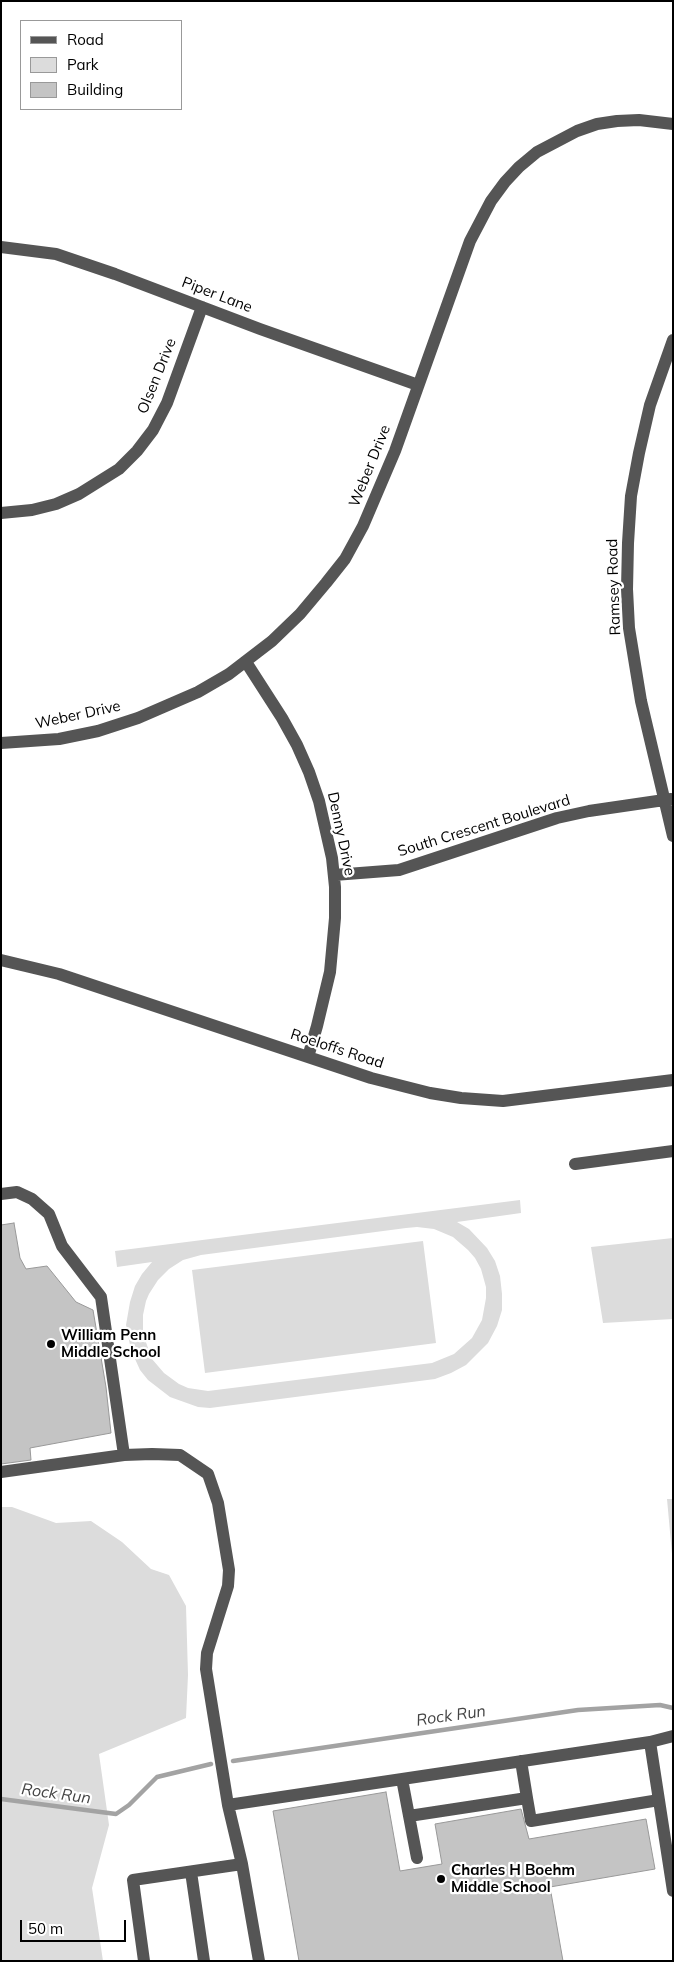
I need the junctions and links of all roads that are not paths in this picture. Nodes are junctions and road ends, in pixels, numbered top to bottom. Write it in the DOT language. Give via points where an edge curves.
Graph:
graph roads {
  1 [pos="673,124"];
  2 [pos="1,247"];
  3 [pos="202,307"];
  4 [pos="673,340"];
  5 [pos="418,385"];
  6 [pos="1,514"];
  7 [pos="246,662"];
  8 [pos="1,743"];
  9 [pos="668,800"];
  10 [pos="673,836"];
  11 [pos="334,875"];
  12 [pos="1,960"];
  13 [pos="308,1057"];
  14 [pos="673,1080"];
  15 [pos="673,1151"];
  16 [pos="575,1164"];
  17 [pos="1,1194"];
  18 [pos="124,1455"];
  19 [pos="1,1472"];
  20 [pos="673,1736"];
  21 [pos="650,1742"];
  22 [pos="520,1761"];
  23 [pos="402,1779"];
  24 [pos="527,1798"];
  25 [pos="659,1800"];
  26 [pos="228,1805"];
  27 [pos="409,1816"];
  28 [pos="417,1858"];
  29 [pos="242,1864"];
  30 [pos="192,1872"];
  31 [pos="673,1891"];
  32 [pos="144,1961"];
  33 [pos="204,1961"];
  34 [pos="259,1961"];
  1 -- 5 [label="street, Weber Drive" via="639,120 598,124 557,141 519,167 480,220"];
  2 -- 3 [label="street, Piper Lane" via="56,254"];
  3 -- 5 [label="street, Piper Lane"];
  3 -- 6 [label="street, Olsen Drive" via="167,403 137,451 119,469 79,494 56,504"];
  4 -- 9 [label="street, Ramsey Road" via="650,405 638,454 631,496 627,589 629,628 641,701"];
  5 -- 7 [label="street, Weber Drive" via="382,485 345,559 300,614"];
  7 -- 8 [label="street, Weber Drive" via="198,692 138,718 59,739"];
  7 -- 11 [label="street, Denny Drive" via="282,718 309,772 319,801"];
  9 -- 10 [label="street, Ramsey Road"];
  9 -- 11 [label="street, South Crescent Boulevard" via="556,818 399,870"];
  11 -- 13 [label="street, Denny Drive" via="335,918 330,972"];
  12 -- 13 [label="street, Roeloffs Road" via="59,974"];
  13 -- 14 [label="street, Roeloffs Road" via="400,1086 461,1098 503,1101"];
  15 -- 16 [label="street"];
  17 -- 18 [label="street" via="17,1192 50,1214 62,1246 101,1297"];
  18 -- 19 [label="street"];
  18 -- 26 [label="street" via="180,1455 208,1474 218,1503 230,1570 206,1669"];
  20 -- 21 [label="street"];
  21 -- 22 [label="street"];
  21 -- 25 [label="street"];
  22 -- 23 [label="street"];
  22 -- 24 [label="street"];
  23 -- 26 [label="street"];
  23 -- 27 [label="street"];
  24 -- 25 [label="street" via="531,1821"];
  24 -- 27 [label="street"];
  25 -- 31 [label="street"];
  26 -- 29 [label="street"];
  27 -- 28 [label="street"];
  29 -- 30 [label="street"];
  29 -- 34 [label="street"];
  30 -- 32 [label="street" via="133,1880"];
  30 -- 33 [label="street"];
}
